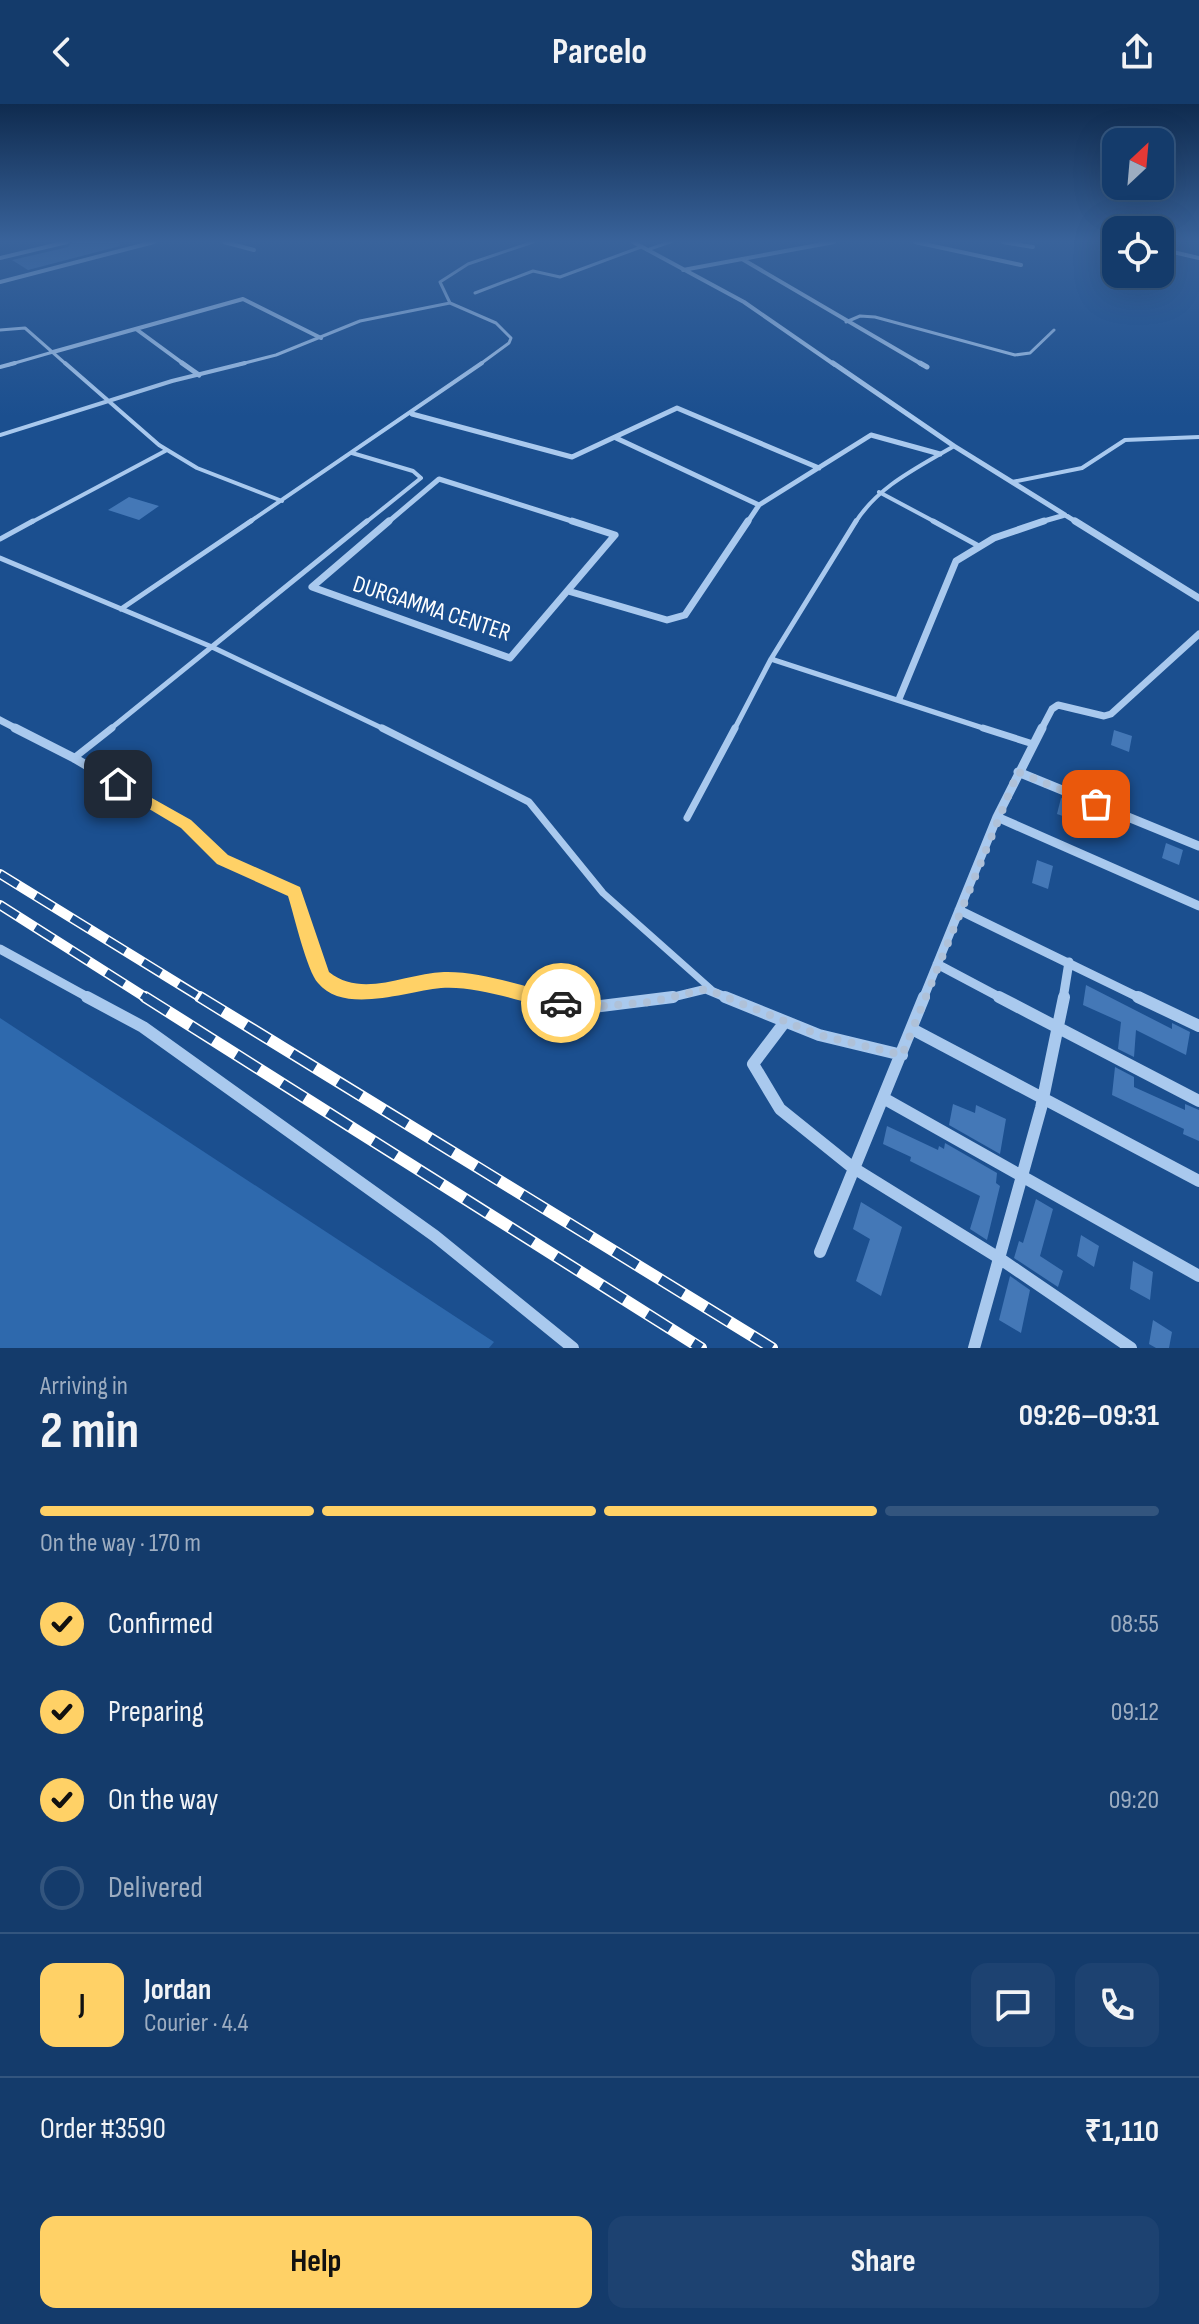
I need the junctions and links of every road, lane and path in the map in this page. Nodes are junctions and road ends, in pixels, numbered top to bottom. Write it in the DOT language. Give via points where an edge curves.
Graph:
graph roads {
  1 [pos="239,300"];
  2 [pos="245,300"];
  3 [pos="449,300"];
  4 [pos="740,300"];
  5 [pos="810,300"];
  6 [pos="450,303"];
  7 [pos="846,322"];
  8 [pos="136,329"];
  9 [pos="0,330"];
  10 [pos="1054,330"];
  11 [pos="321,338"];
  12 [pos="53,352"];
  13 [pos="0,367"];
  14 [pos="927,367"];
  15 [pos="199,375"];
  16 [pos="111,400"];
  17 [pos="412,414"];
  18 [pos="0,435"];
  19 [pos="1199,437"];
  20 [pos="616,438"];
  21 [pos="954,446"];
  22 [pos="167,450"];
  23 [pos="352,453"];
  24 [pos="940,454"];
  25 [pos="819,468"];
  26 [pos="1012,482"];
  27 [pos="879,492"];
  28 [pos="282,501"];
  29 [pos="759,505"];
  30 [pos="1065,515"];
  31 [pos="0,539"];
  32 [pos="977,545"];
  33 [pos="0,558"];
  34 [pos="568,591"];
  35 [pos="1199,598"];
  36 [pos="121,609"];
  37 [pos="1199,634"];
  38 [pos="212,647"];
  39 [pos="771,659"];
  40 [pos="899,699"];
  41 [pos="0,720"];
  42 [pos="1033,744"];
  43 [pos="74,758"];
  44 [pos="1018,772"];
  45 [pos="997,817"];
  46 [pos="687,818"];
  47 [pos="1199,846"];
  48 [pos="1199,906"];
  49 [pos="959,910"];
  50 [pos="0,949"];
  51 [pos="1069,962"];
  52 [pos="937,964"];
  53 [pos="713,991"];
  54 [pos="784,1023"];
  55 [pos="1199,1026"];
  56 [pos="912,1029"];
  57 [pos="1060,1030"];
  58 [pos="902,1055"];
  59 [pos="885,1099"];
  60 [pos="1041,1099"];
  61 [pos="1199,1101"];
  62 [pos="852,1167"];
  63 [pos="1022,1178"];
  64 [pos="1199,1181"];
  65 [pos="820,1252"];
  66 [pos="999,1258"];
  67 [pos="1199,1276"];
  68 [pos="573,1348"];
  69 [pos="974,1348"];
  70 [pos="1131,1348"];
  1 -- 8 [label="street"];
  2 -- 11 [label="street"];
  3 -- 6 [label="lane"];
  4 -- 21 [label="street"];
  5 -- 7 [label="street"];
  6 -- 11 [label="lane" via="373,318"];
  6 -- 17 [label="lane" via="496,323 511,338"];
  7 -- 10 [label="lane" via="875,317 1021,355"];
  7 -- 14 [label="street"];
  8 -- 12 [label="street"];
  8 -- 15 [label="street"];
  9 -- 12 [label="lane" via="25,328"];
  11 -- 15 [label="lane"];
  12 -- 13 [label="lane"];
  12 -- 16 [label="lane"];
  15 -- 16 [label="lane"];
  16 -- 18 [label="lane"];
  16 -- 22 [label="lane"];
  17 -- 20 [label="street" via="572,457"];
  17 -- 23 [label="lane"];
  19 -- 26 [label="lane" via="1125,440 1082,468"];
  20 -- 25 [label="street" via="677,408"];
  20 -- 29 [label="street"];
  21 -- 24 [label="lane"];
  21 -- 26 [label="street"];
  22 -- 28 [label="lane" via="197,468"];
  22 -- 31 [label="lane"];
  23 -- 28 [label="lane"];
  23 -- 38 [label="lane" via="421,478"];
  24 -- 25 [label="street" via="871,435"];
  24 -- 27 [label="lane"];
  25 -- 29 [label="street"];
  26 -- 30 [label="street"];
  27 -- 32 [label="lane"];
  27 -- 39 [label="lane" via="867,503"];
  28 -- 36 [label="lane"];
  29 -- 34 [label="street" via="685,615 667,620"];
  30 -- 32 [label="street"];
  30 -- 35 [label="street"];
  32 -- 40 [label="street" via="956,561"];
  33 -- 36 [label="lane"];
  34 -- 34 [label="street, DURGAMMA CENTER" via="615,535 439,479 312,587 510,658"];
  36 -- 38 [label="lane"];
  37 -- 42 [label="street" via="1111,714 1058,705"];
  38 -- 43 [label="lane"];
  38 -- 53 [label="lane" via="529,802 603,893"];
  39 -- 40 [label="lane"];
  39 -- 46 [label="lane"];
  40 -- 42 [label="lane"];
  41 -- 43 [label="street"];
  42 -- 44 [label="street"];
  43 -- 53 [label="street" via="186,824 223,860 295,892 323,977 331,984 361,994 443,980 468,982 593,1007"];
  44 -- 45 [label="street"];
  44 -- 47 [label="street"];
  45 -- 48 [label="street"];
  45 -- 49 [label="street"];
  49 -- 51 [label="street"];
  49 -- 52 [label="street"];
  50 -- 68 [label="street" via="143,1027 435,1236"];
  51 -- 55 [label="street"];
  51 -- 57 [label="street"];
  52 -- 56 [label="street"];
  52 -- 57 [label="street"];
  53 -- 54 [label="street"];
  54 -- 58 [label="street"];
  54 -- 62 [label="street" via="753,1064 780,1109"];
  56 -- 58 [label="street"];
  56 -- 60 [label="street"];
  57 -- 60 [label="street"];
  57 -- 61 [label="street"];
  58 -- 59 [label="street"];
  59 -- 62 [label="street"];
  59 -- 63 [label="street"];
  60 -- 63 [label="street" via="1034,1146"];
  60 -- 64 [label="street"];
  62 -- 65 [label="street"];
  62 -- 66 [label="street"];
  63 -- 66 [label="street"];
  63 -- 67 [label="street"];
  66 -- 69 [label="street"];
  66 -- 70 [label="street"];
}
